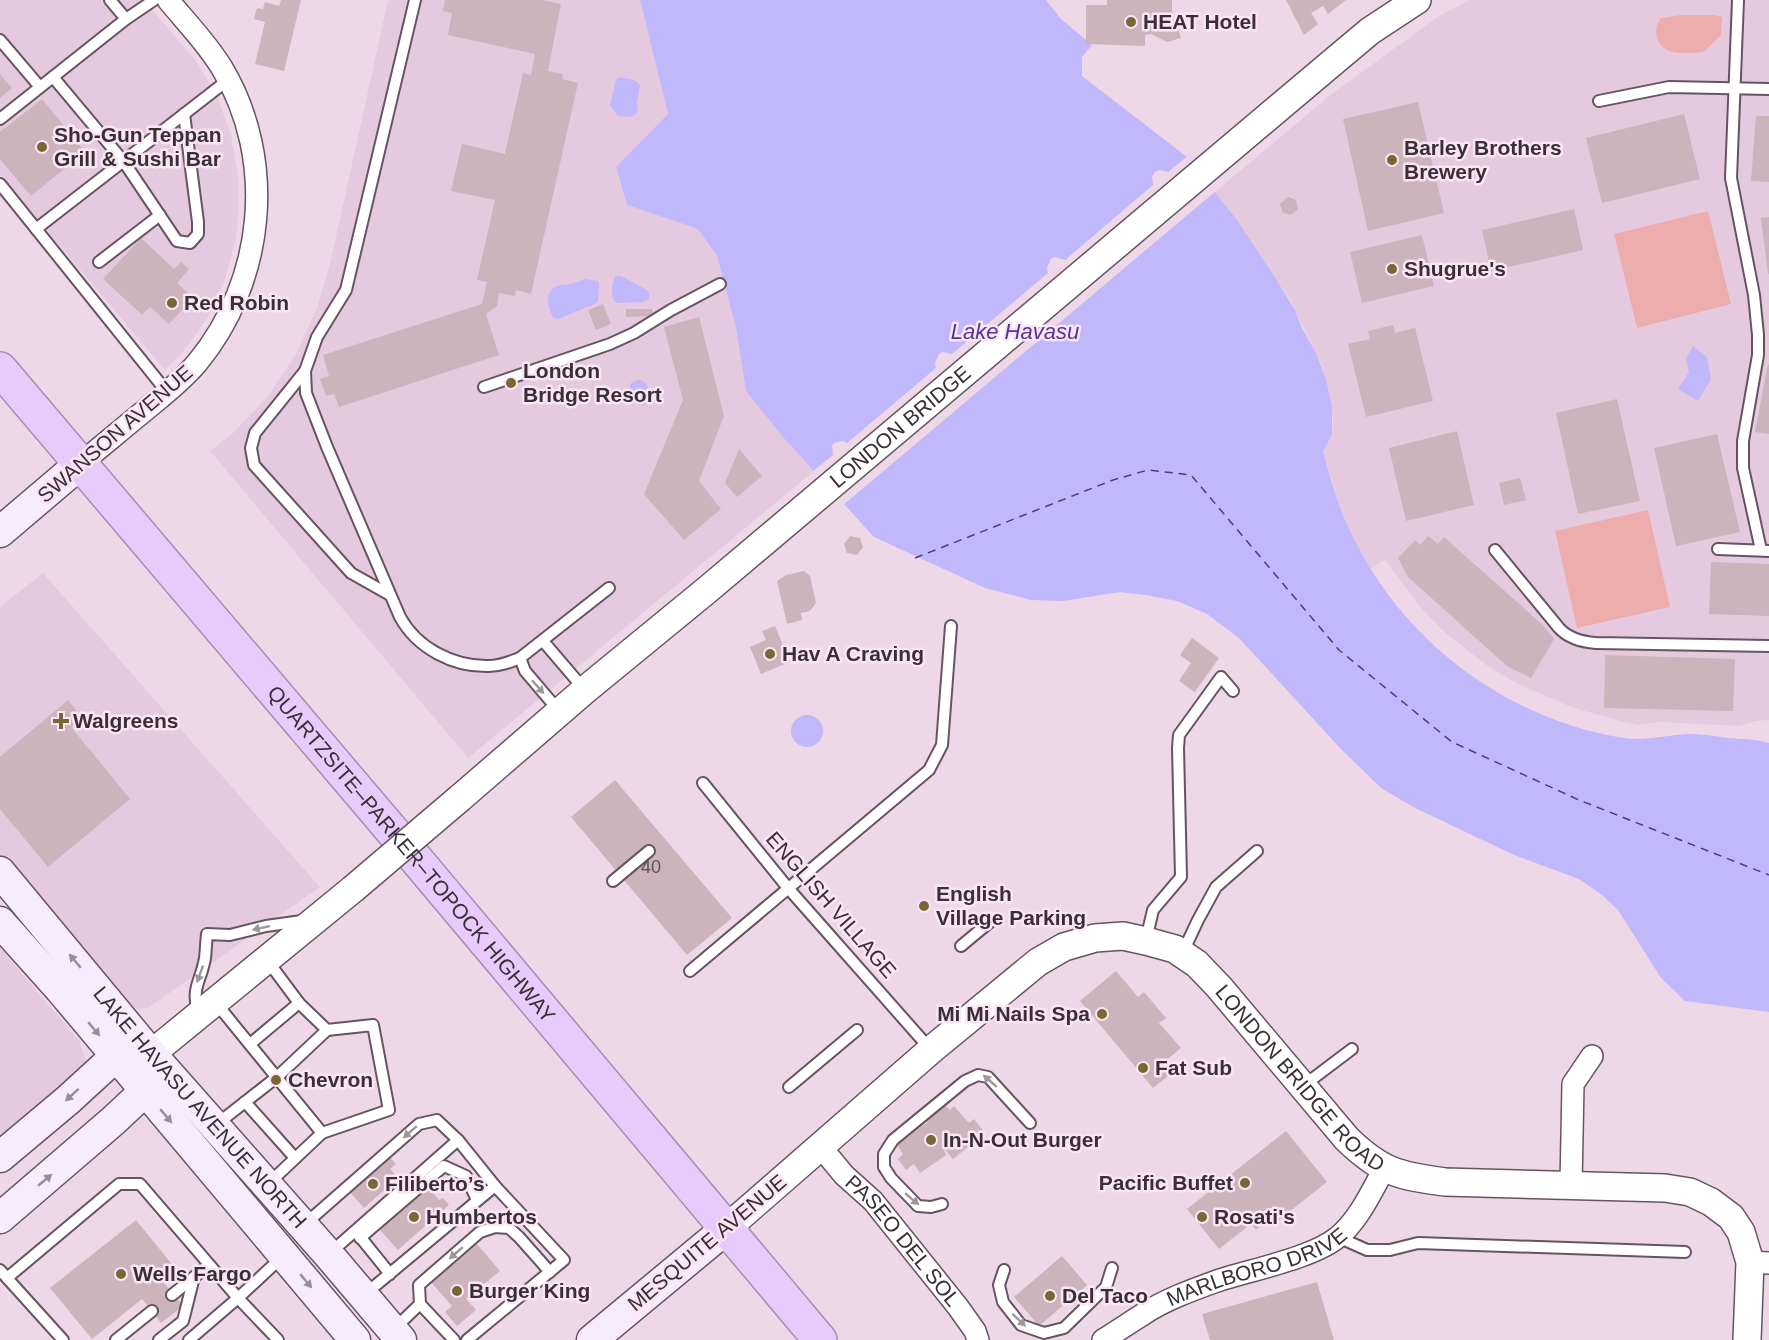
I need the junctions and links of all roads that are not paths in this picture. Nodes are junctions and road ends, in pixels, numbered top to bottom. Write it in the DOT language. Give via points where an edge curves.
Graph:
graph roads {
  1 [pos="110,0"];
  2 [pos="154,0"];
  3 [pos="168,0"];
  4 [pos="415,0"];
  5 [pos="1417,0"];
  6 [pos="1738,0"];
  7 [pos="126,19"];
  8 [pos="0,40"];
  9 [pos="53,77"];
  10 [pos="228,80"];
  11 [pos="40,87"];
  12 [pos="1735,88"];
  13 [pos="1769,89"];
  14 [pos="1599,101"];
  15 [pos="184,114"];
  16 [pos="0,119"];
  17 [pos="124,162"];
  18 [pos="0,184"];
  19 [pos="160,215"];
  20 [pos="36,229"];
  21 [pos="99,262"];
  22 [pos="720,285"];
  23 [pos="0,369"];
  24 [pos="305,371"];
  25 [pos="484,387"];
  26 [pos="167,392"];
  27 [pos="80,464"];
  28 [pos="0,532"];
  29 [pos="1718,549"];
  30 [pos="1495,550"];
  31 [pos="1765,550"];
  32 [pos="609,588"];
  33 [pos="390,595"];
  34 [pos="951,626"];
  35 [pos="543,641"];
  36 [pos="1769,646"];
  37 [pos="520,658"];
  38 [pos="585,690"];
  39 [pos="1233,691"];
  40 [pos="560,712"];
  41 [pos="702,783"];
  42 [pos="649,851"];
  43 [pos="1257,851"];
  44 [pos="0,872"];
  45 [pos="613,881"];
  46 [pos="788,888"];
  47 [pos="316,919"];
  48 [pos="991,921"];
  49 [pos="0,922"];
  50 [pos="1146,941"];
  51 [pos="961,946"];
  52 [pos="1182,954"];
  53 [pos="266,959"];
  54 [pos="690,971"];
  55 [pos="299,1002"];
  56 [pos="207,1008"];
  57 [pos="327,1030"];
  58 [pos="857,1030"];
  59 [pos="250,1044"];
  60 [pos="1352,1049"];
  61 [pos="931,1050"];
  62 [pos="1592,1056"];
  63 [pos="135,1068"];
  64 [pos="277,1077"];
  65 [pos="1302,1086"];
  66 [pos="789,1087"];
  67 [pos="245,1102"];
  68 [pos="1030,1123"];
  69 [pos="214,1126"];
  70 [pos="322,1133"];
  71 [pos="458,1140"];
  72 [pos="820,1146"];
  73 [pos="0,1157"];
  74 [pos="295,1158"];
  75 [pos="1384,1169"];
  76 [pos="267,1185"];
  77 [pos="1571,1185"];
  78 [pos="495,1186"];
  79 [pos="477,1200"];
  80 [pos="942,1204"];
  81 [pos="0,1218"];
  82 [pos="303,1226"];
  83 [pos="727,1228"];
  84 [pos="358,1234"];
  85 [pos="1338,1237"];
  86 [pos="1685,1252"];
  87 [pos="285,1254"];
  88 [pos="328,1254"];
  89 [pos="1760,1263"];
  90 [pos="209,1264"];
  91 [pos="1112,1268"];
  92 [pos="1004,1270"];
  93 [pos="550,1272"];
  94 [pos="4,1274"];
  95 [pos="390,1274"];
  96 [pos="194,1277"];
  97 [pos="172,1294"];
  98 [pos="363,1296"];
  99 [pos="238,1298"];
  100 [pos="420,1304"];
  101 [pos="152,1311"];
  102 [pos="396,1335"];
  103 [pos="63,1340"];
  104 [pos="116,1340"];
  105 [pos="159,1340"];
  106 [pos="189,1340"];
  107 [pos="278,1340"];
  108 [pos="355,1340"];
  109 [pos="454,1340"];
  110 [pos="467,1340"];
  111 [pos="592,1340"];
  112 [pos="820,1340"];
  113 [pos="978,1340"];
  114 [pos="1103,1340"];
  115 [pos="1747,1340"];
  1 -- 7 [label="lane"];
  2 -- 7 [label="lane"];
  3 -- 10 [label="street, SWANSON AVENUE" via="210,50"];
  4 -- 24 [label="lane" via="346,290 317,337"];
  5 -- 38 [label="street, LONDON BRIDGE" via="1370,31"];
  6 -- 12 [label="lane"];
  7 -- 9 [label="lane"];
  8 -- 11 [label="lane"];
  9 -- 11 [label="lane"];
  9 -- 17 [label="lane"];
  10 -- 15 [label="lane"];
  10 -- 26 [label="street, SWANSON AVENUE" via="253,153 257,197 253,242 242,285 223,326 183,379"];
  11 -- 16 [label="lane"];
  12 -- 13 [label="lane"];
  12 -- 14 [label="lane" via="1669,87"];
  12 -- 31 [label="lane" via="1731,178 1758,335 1743,468"];
  15 -- 17 [label="lane"];
  15 -- 19 [label="lane" via="198,234 190,243 177,241"];
  17 -- 19 [label="lane"];
  17 -- 20 [label="lane"];
  18 -- 20 [label="lane"];
  19 -- 21 [label="lane"];
  20 -- 26 [label="lane"];
  22 -- 25 [label="lane" via="610,344"];
  23 -- 27 [label="highway, QUARTZSITE–PARKER–TOPOCK HIGHWAY"];
  24 -- 33 [label="lane" via="306,393"];
  24 -- 33 [label="lane" via="255,433 250,448 254,465 351,573"];
  26 -- 27 [label="street, SWANSON AVENUE"];
  27 -- 28 [label="main road, SWANSON AVENUE"];
  27 -- 83 [label="highway, QUARTZSITE–PARKER–TOPOCK HIGHWAY"];
  29 -- 31 [label="lane"];
  30 -- 36 [label="lane" via="1558,628 1580,641"];
  32 -- 35 [label="lane"];
  33 -- 37 [label="lane" via="408,629 435,653 483,666"];
  34 -- 46 [label="lane" via="942,745 929,770"];
  35 -- 37 [label="lane"];
  35 -- 38 [label="lane"];
  37 -- 40 [label="lane, one-way" via="525,671"];
  38 -- 40 [label="street, LONDON BRIDGE"];
  39 -- 50 [label="lane" via="1221,677 1179,735 1181,877 1153,910"];
  40 -- 47 [label="street, LONDON BRIDGE, bridge"];
  41 -- 46 [label="lane, ENGLISH VILLAGE"];
  42 -- 45 [label="lane"];
  43 -- 52 [label="lane" via="1216,888"];
  63 -- 44 [label="main road, LAKE HAVASU AVENUE NORTH, one-way"];
  46 -- 54 [label="lane"];
  46 -- 61 [label="lane, ENGLISH VILLAGE"];
  47 -- 53 [label="street, LONDON BRIDGE"];
  47 -- 56 [label="lane, one-way" via="230,935 207,934 196,985 196,1003"];
  48 -- 51 [label="lane"];
  49 -- 63 [label="main road, one-way"];
  50 -- 52 [label="street, LONDON BRIDGE ROAD"];
  50 -- 61 [label="street, LONDON BRIDGE ROAD" via="1123,936 1095,938 1064,947 1038,962"];
  52 -- 65 [label="street, LONDON BRIDGE ROAD" via="1219,987"];
  53 -- 55 [label="lane"];
  53 -- 56 [label="street, LONDON BRIDGE"];
  55 -- 57 [label="lane"];
  55 -- 59 [label="lane"];
  56 -- 59 [label="lane"];
  56 -- 63 [label="street, LONDON BRIDGE"];
  57 -- 64 [label="lane"];
  57 -- 70 [label="lane" via="373,1025 389,1110"];
  58 -- 66 [label="lane"];
  59 -- 64 [label="lane"];
  60 -- 65 [label="lane"];
  61 -- 72 [label="street, LONDON BRIDGE ROAD"];
  62 -- 77 [label="street" via="1573,1084"];
  63 -- 69 [label="main road, LAKE HAVASU AVENUE NORTH"];
  63 -- 73 [label="main road, one-way" via="68,1100"];
  81 -- 63 [label="main road, one-way" via="113,1121"];
  63 -- 87 [label="main road, LAKE HAVASU AVENUE NORTH, one-way"];
  64 -- 67 [label="lane"];
  64 -- 70 [label="lane"];
  65 -- 75 [label="street, LONDON BRIDGE ROAD" via="1347,1139"];
  67 -- 69 [label="lane"];
  67 -- 74 [label="lane"];
  68 -- 80 [label="lane, one-way" via="988,1077 978,1074 893,1140 884,1154 884,1167 891,1178 918,1206"];
  69 -- 76 [label="main road, LAKE HAVASU AVENUE NORTH"];
  70 -- 74 [label="lane"];
  71 -- 78 [label="lane"];
  71 -- 82 [label="lane, one-way" via="437,1120 419,1124"];
  71 -- 84 [label="lane"];
  72 -- 83 [label="street, MESQUITE AVENUE"];
  72 -- 113 [label="street, PASEO DEL SOL" via="873,1201 958,1307"];
  74 -- 76 [label="lane"];
  75 -- 77 [label="street, LONDON BRIDGE ROAD" via="1445,1182"];
  75 -- 85 [label="street, MARLBORO DRIVE" via="1366,1201"];
  76 -- 82 [label="main road, LAKE HAVASU AVENUE NORTH"];
  77 -- 89 [label="street, LONDON BRIDGE ROAD" via="1690,1192 1731,1216"];
  78 -- 79 [label="lane"];
  78 -- 93 [label="lane" via="564,1260"];
  79 -- 84 [label="lane" via="466,1176 444,1166"];
  79 -- 95 [label="lane"];
  82 -- 88 [label="main road, LAKE HAVASU AVENUE NORTH"];
  83 -- 111 [label="main road, MESQUITE AVENUE"];
  83 -- 112 [label="highway, QUARTZSITE–PARKER–TOPOCK HIGHWAY"];
  84 -- 88 [label="lane"];
  84 -- 95 [label="lane"];
  85 -- 86 [label="lane" via="1368,1250 1390,1250 1418,1243"];
  85 -- 114 [label="street, MARLBORO DRIVE" via="1299,1256 1188,1293 1143,1313"];
  87 -- 99 [label="lane"];
  87 -- 108 [label="main road, LAKE HAVASU AVENUE NORTH, one-way"];
  88 -- 98 [label="main road, LAKE HAVASU AVENUE NORTH"];
  89 -- 115 [label="street, LONDON BRIDGE ROAD"];
  90 -- 94 [label="lane" via="140,1184 119,1184"];
  90 -- 96 [label="lane"];
  90 -- 99 [label="lane"];
  92 -- 91 [label="lane, one-way" via="999,1285 1003,1302 1021,1325 1044,1333 1064,1328 1106,1287"];
  93 -- 100 [label="lane, one-way" via="519,1236 509,1228 495,1227 480,1232 419,1285"];
  93 -- 110 [label="lane"];
  94 -- 103 [label="lane"];
  95 -- 98 [label="lane"];
  96 -- 97 [label="lane"];
  96 -- 105 [label="lane" via="183,1321"];
  98 -- 102 [label="main road, LAKE HAVASU AVENUE NORTH"];
  99 -- 106 [label="lane"];
  99 -- 107 [label="lane"];
  100 -- 102 [label="lane"];
  100 -- 109 [label="lane"];
  101 -- 104 [label="lane"];
}
